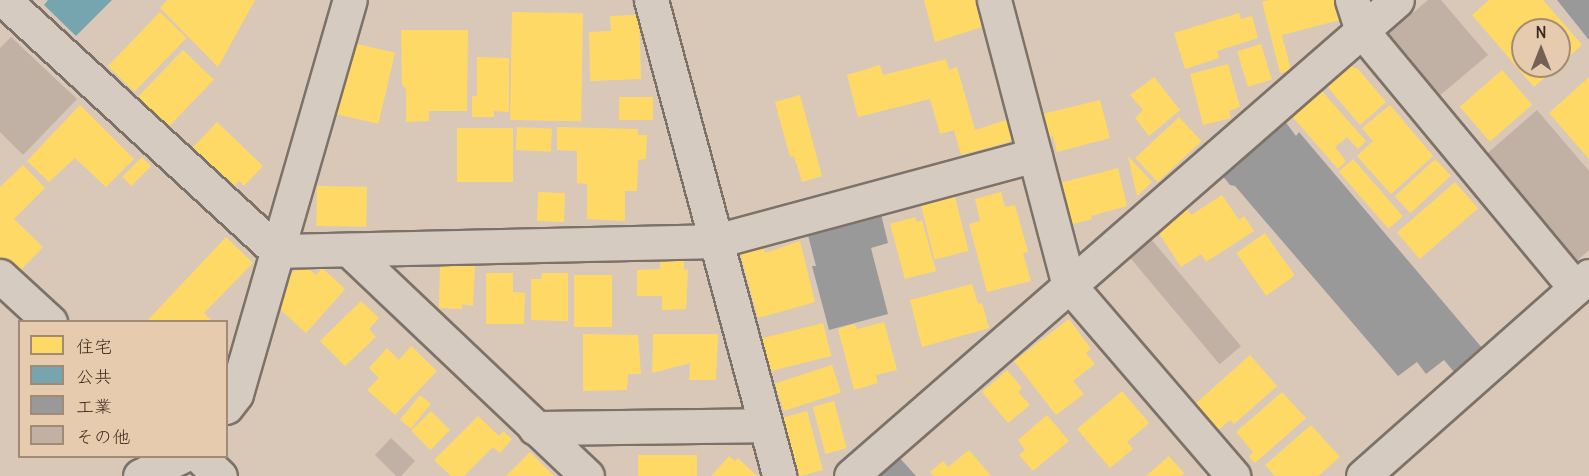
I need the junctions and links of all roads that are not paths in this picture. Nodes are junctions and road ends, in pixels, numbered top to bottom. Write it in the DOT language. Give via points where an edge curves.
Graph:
graph roads {
  1 [pos="4,0"];
  2 [pos="350,0"];
  3 [pos="651,0"];
  4 [pos="994,0"];
  5 [pos="1352,0"];
  6 [pos="1397,0"];
  7 [pos="1362,31"];
  8 [pos="1035,155"];
  9 [pos="716,241"];
  10 [pos="349,250"];
  11 [pos="277,251"];
  12 [pos="0,276"];
  13 [pos="1582,282"];
  14 [pos="1069,285"];
  15 [pos="49,320"];
  16 [pos="228,404"];
  17 [pos="765,425"];
  18 [pos="535,428"];
  19 [pos="178,458"];
  20 [pos="201,458"];
  21 [pos="140,476"];
  22 [pos="220,476"];
  23 [pos="587,476"];
  24 [pos="779,476"];
  25 [pos="851,476"];
  26 [pos="1233,476"];
  27 [pos="1363,476"];
  1 -- 11 [label="street"];
  2 -- 11 [label="street"];
  3 -- 9 [label="street"];
  4 -- 8 [label="street"];
  5 -- 7 [label="street"];
  6 -- 7 [label="street"];
  7 -- 13 [label="street"];
  7 -- 14 [label="street"];
  8 -- 9 [label="street"];
  8 -- 14 [label="street"];
  9 -- 10 [label="street"];
  9 -- 17 [label="street"];
  10 -- 11 [label="street"];
  10 -- 18 [label="street"];
  11 -- 16 [label="street" via="236,394"];
  12 -- 15 [label="street"];
  13 -- 27 [label="street"];
  14 -- 25 [label="street"];
  14 -- 26 [label="street"];
  17 -- 18 [label="street"];
  17 -- 24 [label="street"];
  18 -- 23 [label="street"];
  19 -- 21 [label="street"];
  20 -- 22 [label="street"];
}
